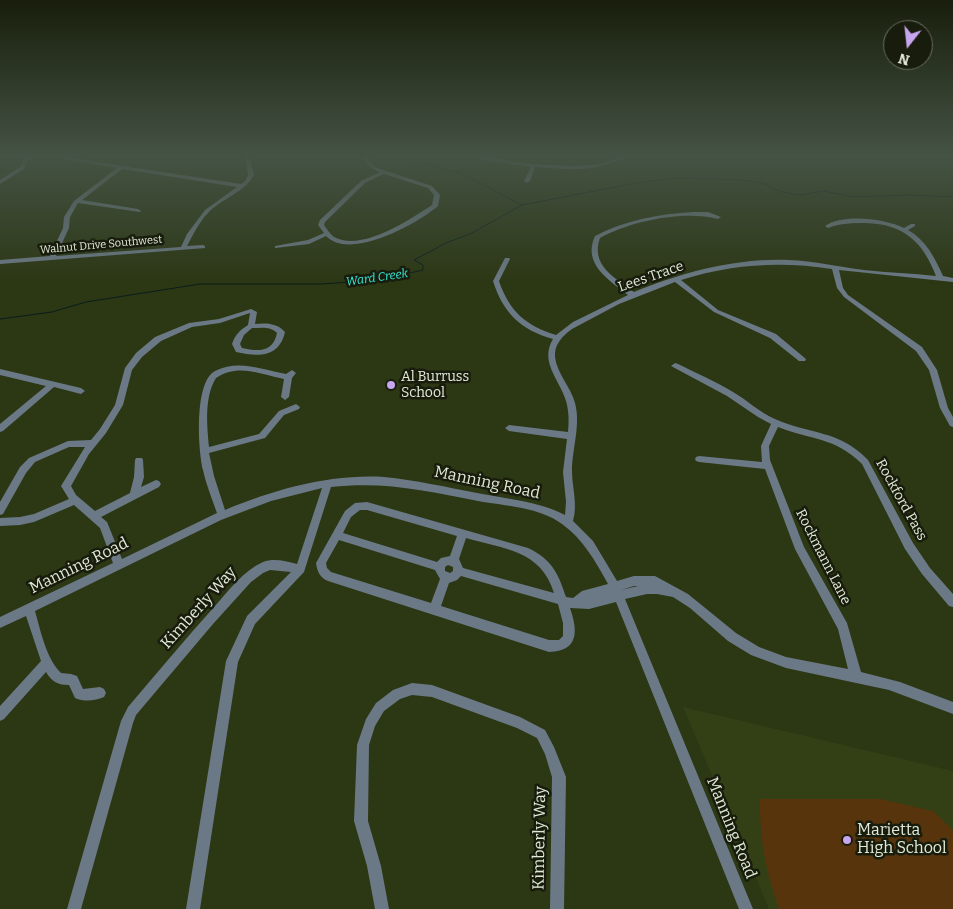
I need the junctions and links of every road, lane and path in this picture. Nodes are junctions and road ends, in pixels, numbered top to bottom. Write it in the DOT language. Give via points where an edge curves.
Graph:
graph roads {
  1 [pos="81,198"];
  2 [pos="225,198"];
  3 [pos="346,198"];
  4 [pos="437,198"];
  5 [pos="78,201"];
  6 [pos="138,211"];
  7 [pos="718,217"];
  8 [pos="913,225"];
  9 [pos="828,226"];
  10 [pos="904,230"];
  11 [pos="326,234"];
  12 [pos="203,247"];
  13 [pos="277,247"];
  14 [pos="183,249"];
  15 [pos="52,259"];
  16 [pos="507,259"];
  17 [pos="0,262"];
  18 [pos="834,267"];
  19 [pos="940,278"];
  20 [pos="678,280"];
  21 [pos="953,280"];
  22 [pos="633,295"];
  23 [pos="251,326"];
  24 [pos="557,338"];
  25 [pos="270,351"];
  26 [pos="802,359"];
  27 [pos="675,366"];
  28 [pos="0,372"];
  29 [pos="53,384"];
  30 [pos="81,391"];
  31 [pos="285,397"];
  32 [pos="296,407"];
  33 [pos="776,423"];
  34 [pos="953,424"];
  35 [pos="509,428"];
  36 [pos="0,429"];
  37 [pos="571,436"];
  38 [pos="94,443"];
  39 [pos="206,451"];
  40 [pos="699,459"];
  41 [pos="139,460"];
  42 [pos="768,466"];
  43 [pos="328,483"];
  44 [pos="156,484"];
  45 [pos="134,496"];
  46 [pos="75,500"];
  47 [pos="0,511"];
  48 [pos="222,514"];
  49 [pos="94,516"];
  50 [pos="0,522"];
  51 [pos="568,522"];
  52 [pos="463,533"];
  53 [pos="336,535"];
  54 [pos="452,561"];
  55 [pos="119,565"];
  56 [pos="440,567"];
  57 [pos="300,570"];
  58 [pos="458,571"];
  59 [pos="446,577"];
  60 [pos="617,591"];
  61 [pos="562,602"];
  62 [pos="576,602"];
  63 [pos="953,602"];
  64 [pos="29,609"];
  65 [pos="434,610"];
  66 [pos="0,623"];
  67 [pos="48,662"];
  68 [pos="856,676"];
  69 [pos="100,693"];
  70 [pos="953,708"];
  71 [pos="0,715"];
  72 [pos="74,909"];
  73 [pos="193,909"];
  74 [pos="382,909"];
  75 [pos="557,909"];
  76 [pos="746,909"];
  1 -- 5 [label="street"];
  2 -- 14 [label="street" via="207,211"];
  3 -- 11 [label="street" via="322,221"];
  4 -- 11 [label="street" via="434,206 367,242 338,241"];
  5 -- 6 [label="street"];
  5 -- 15 [label="street" via="67,217 66,228"];
  7 -- 22 [label="street" via="706,213 673,215 619,227 597,237 593,253 595,259 607,275"];
  8 -- 10 [label="street"];
  9 -- 10 [label="street" via="871,222"];
  10 -- 19 [label="street" via="926,248"];
  11 -- 13 [label="street" via="309,242"];
  12 -- 14 [label="street, Walnut Drive Southwest"];
  14 -- 15 [label="street, Walnut Drive Southwest"];
  15 -- 17 [label="street, Walnut Drive Southwest"];
  16 -- 24 [label="street" via="496,281 498,289 526,325"];
  18 -- 19 [label="street, Lees Trace"];
  18 -- 20 [label="street, Lees Trace" via="758,262 723,267"];
  18 -- 34 [label="street" via="846,296 919,349 933,370 944,408"];
  19 -- 21 [label="street, Lees Trace"];
  20 -- 22 [label="street, Lees Trace"];
  20 -- 26 [label="street" via="716,311 773,336"];
  22 -- 24 [label="street, Lees Trace" via="570,327"];
  23 -- 25 [label="street" via="270,326 280,330 279,342"];
  23 -- 25 [label="street" via="237,340 237,348 262,354"];
  23 -- 38 [label="street" via="254,312 247,311 220,321 191,325 148,346 128,370 119,405"];
  24 -- 37 [label="street" via="552,359 571,401"];
  27 -- 33 [label="street, Rockford Pass"];
  28 -- 29 [label="street"];
  29 -- 30 [label="street"];
  29 -- 36 [label="street"];
  31 -- 39 [label="street" via="290,375 270,375 255,369 237,368 213,376 206,389"];
  32 -- 39 [label="street" via="279,414 262,436"];
  33 -- 42 [label="street, Rockmann Lane" via="765,446"];
  33 -- 63 [label="street, Rockford Pass" via="831,437 865,462 910,546"];
  35 -- 37 [label="street"];
  37 -- 51 [label="street" via="567,475 571,515"];
  38 -- 46 [label="street" via="66,486"];
  38 -- 47 [label="street" via="68,444 32,460"];
  39 -- 48 [label="street" via="206,464"];
  40 -- 42 [label="street"];
  41 -- 45 [label="street"];
  42 -- 68 [label="street, Rockmann Lane" via="795,537 843,627"];
  43 -- 48 [label="street, Manning Road" via="274,495"];
  43 -- 51 [label="street, Manning Road" via="362,480 410,484 535,509"];
  43 -- 57 [label="street"];
  44 -- 45 [label="street"];
  45 -- 49 [label="street"];
  46 -- 49 [label="street"];
  46 -- 50 [label="street" via="51,512"];
  48 -- 55 [label="street, Manning Road"];
  49 -- 55 [label="street" via="104,525"];
  51 -- 60 [label="street, Manning Road" via="594,550"];
  52 -- 53 [label="street" via="363,505 349,512"];
  52 -- 54 [label="street"];
  52 -- 61 [label="street" via="520,549 536,557 553,576"];
  53 -- 56 [label="street"];
  53 -- 65 [label="street" via="321,563 326,575"];
  54 -- 56 [label="street"];
  54 -- 58 [label="street" via="458,566"];
  55 -- 64 [label="street, Manning Road"];
  56 -- 59 [label="street" via="440,572"];
  57 -- 72 [label="street, Kimberly Way" via="270,565 246,580 132,711"];
  57 -- 73 [label="street" via="250,620 232,660"];
  58 -- 59 [label="street" via="452,577"];
  58 -- 61 [label="street"];
  59 -- 65 [label="street"];
  60 -- 62 [label="street" via="587,604"];
  60 -- 68 [label="street" via="669,590 749,648 778,661"];
  60 -- 76 [label="street, Manning Road"];
  61 -- 62 [label="street"];
  61 -- 65 [label="street" via="569,620 570,635 564,644 554,646"];
  64 -- 66 [label="street, Manning Road"];
  64 -- 67 [label="street"];
  67 -- 69 [label="street" via="53,674 59,679 73,680 80,694"];
  67 -- 71 [label="street"];
  68 -- 70 [label="street" via="910,691"];
  74 -- 75 [label="street, Kimberly Way" via="361,822 363,745 370,723 380,707 397,694 412,689 432,691 520,723 541,734 559,777"];
}
